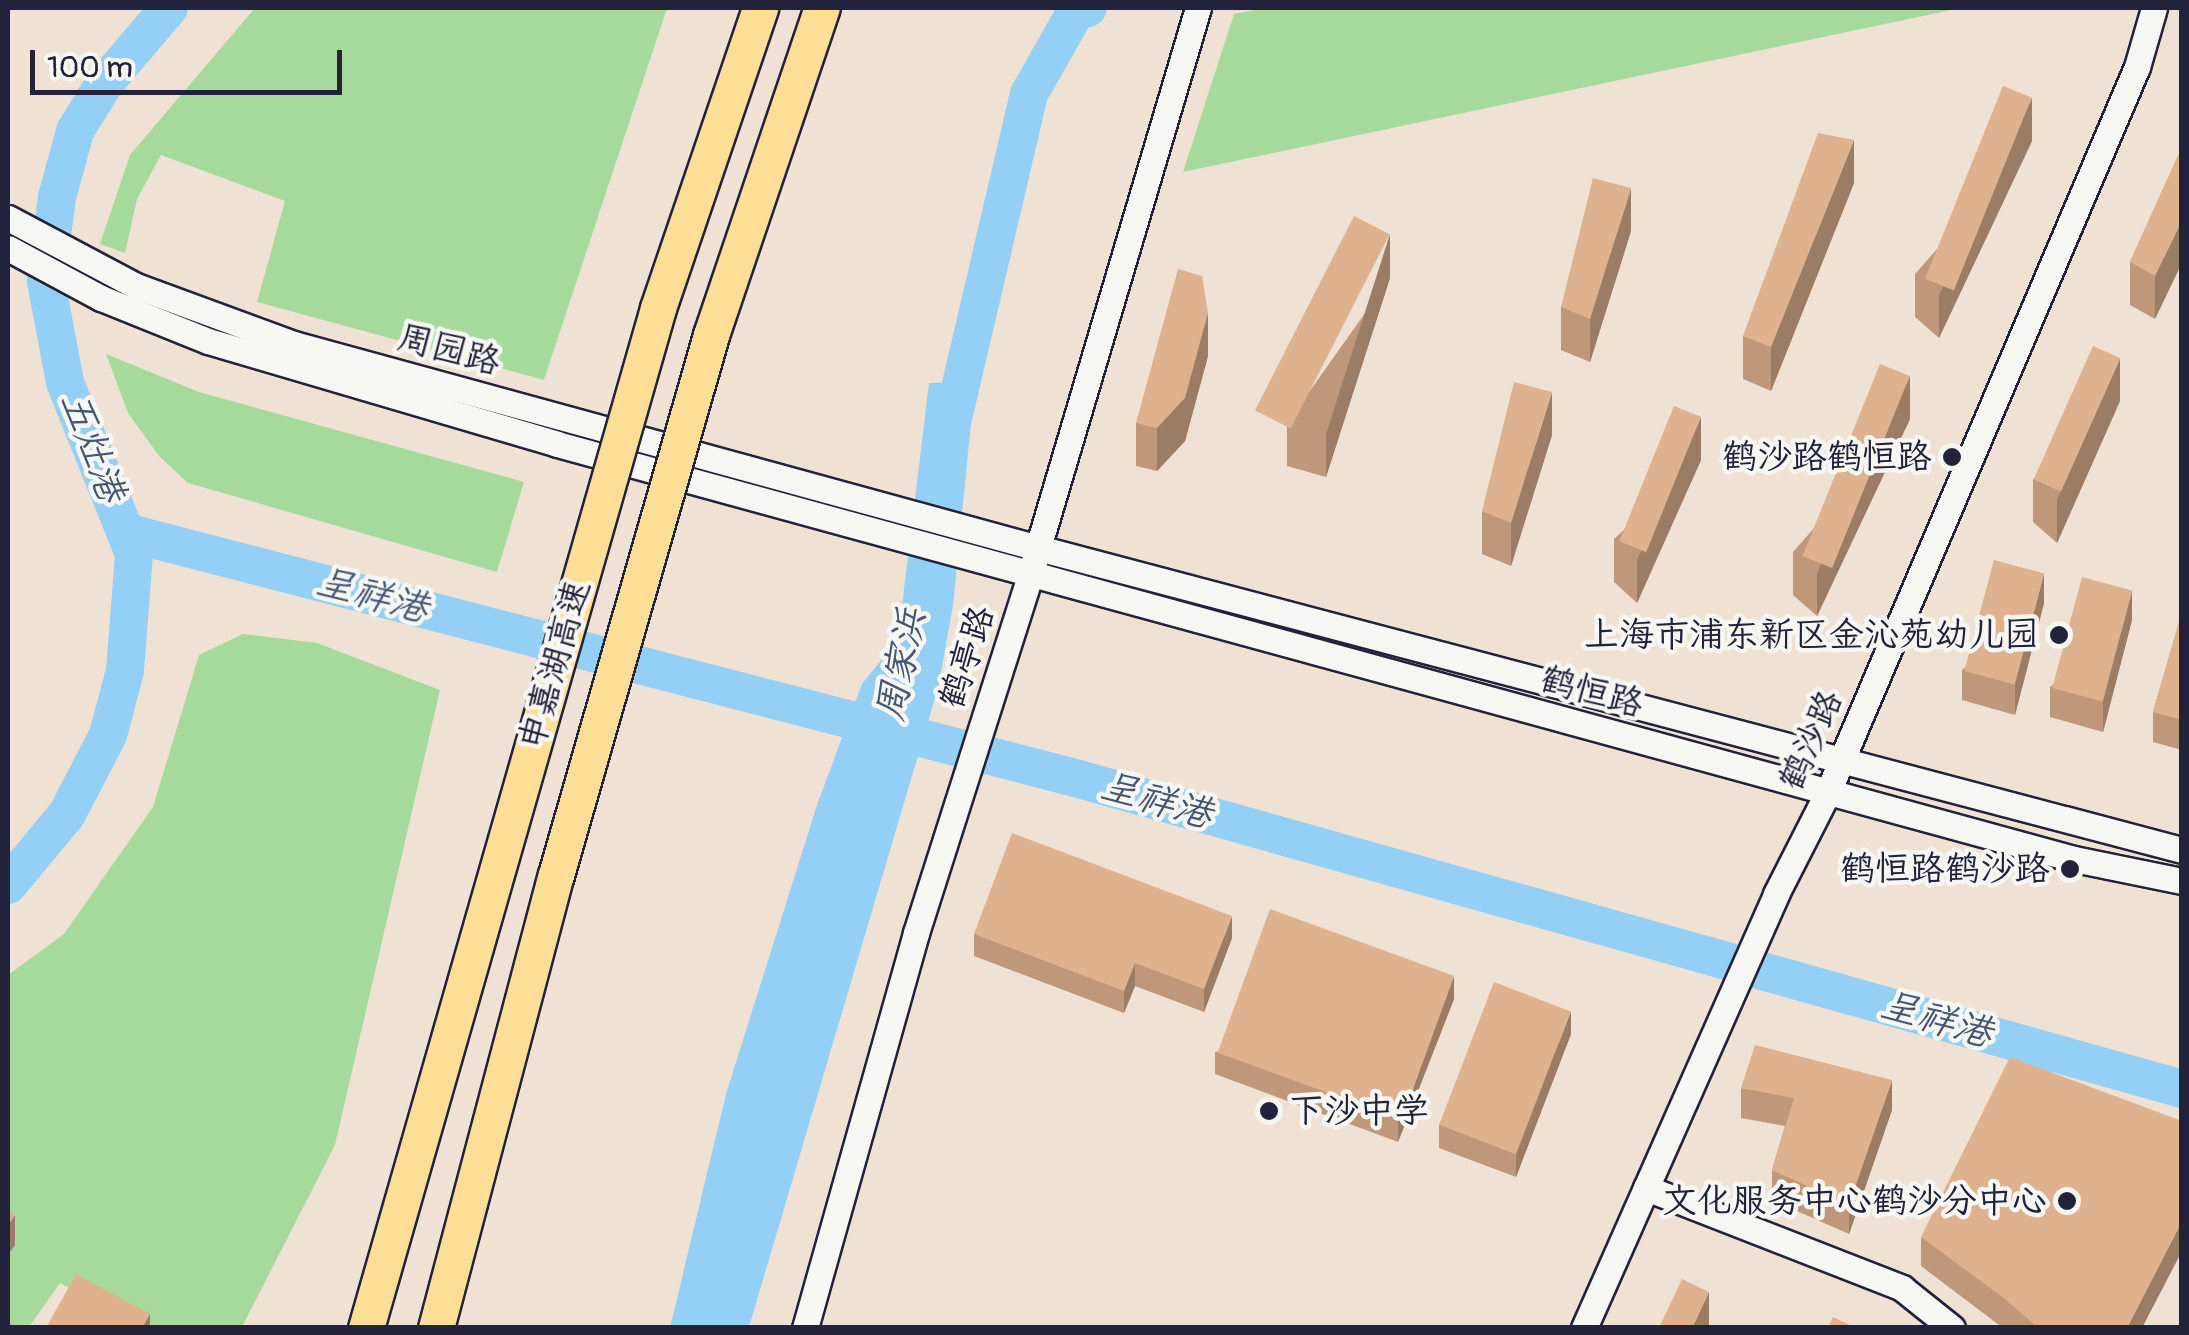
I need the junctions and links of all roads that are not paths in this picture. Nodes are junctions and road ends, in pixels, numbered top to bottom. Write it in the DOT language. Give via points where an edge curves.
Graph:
graph roads {
  1 [pos="760,8"];
  2 [pos="822,8"];
  3 [pos="2154,8"];
  4 [pos="1196,17"];
  5 [pos="8,218"];
  6 [pos="8,248"];
  7 [pos="991,534"];
  8 [pos="1038,548"];
  9 [pos="986,561"];
  10 [pos="1030,575"];
  11 [pos="1842,760"];
  12 [pos="1828,792"];
  13 [pos="2182,850"];
  14 [pos="2182,882"];
  15 [pos="1646,1188"];
  16 [pos="366,1328"];
  17 [pos="436,1328"];
  18 [pos="805,1328"];
  19 [pos="1584,1328"];
  20 [pos="1952,1328"];
  1 -- 16 [label="highway, 申嘉湖高速, bridge" via="658,308"];
  2 -- 17 [label="highway, 申嘉湖高速, bridge" via="711,335 556,875"];
  3 -- 11 [label="street, 鹤沙路" via="2137,67"];
  4 -- 8 [label="street, 鹤亭路"];
  5 -- 7 [label="street, 周园路" via="186,307 294,344"];
  6 -- 9 [label="street, 周园路" via="101,298 208,341"];
  7 -- 8 [label="street, 鹤恒路"];
  8 -- 10 [label="street, 鹤亭路"];
  8 -- 11 [label="street, 鹤恒路"];
  9 -- 10 [label="street, 鹤恒路"];
  10 -- 12 [label="street, 鹤恒路"];
  10 -- 18 [label="street, 鹤亭路"];
  11 -- 12 [label="street, 鹤沙路"];
  11 -- 13 [label="street, 鹤恒路"];
  12 -- 14 [label="street, 鹤恒路"];
  12 -- 15 [label="street, 鹤沙路"];
  15 -- 19 [label="street, 鹤沙路"];
  15 -- 20 [label="street" via="1902,1288"];
}
